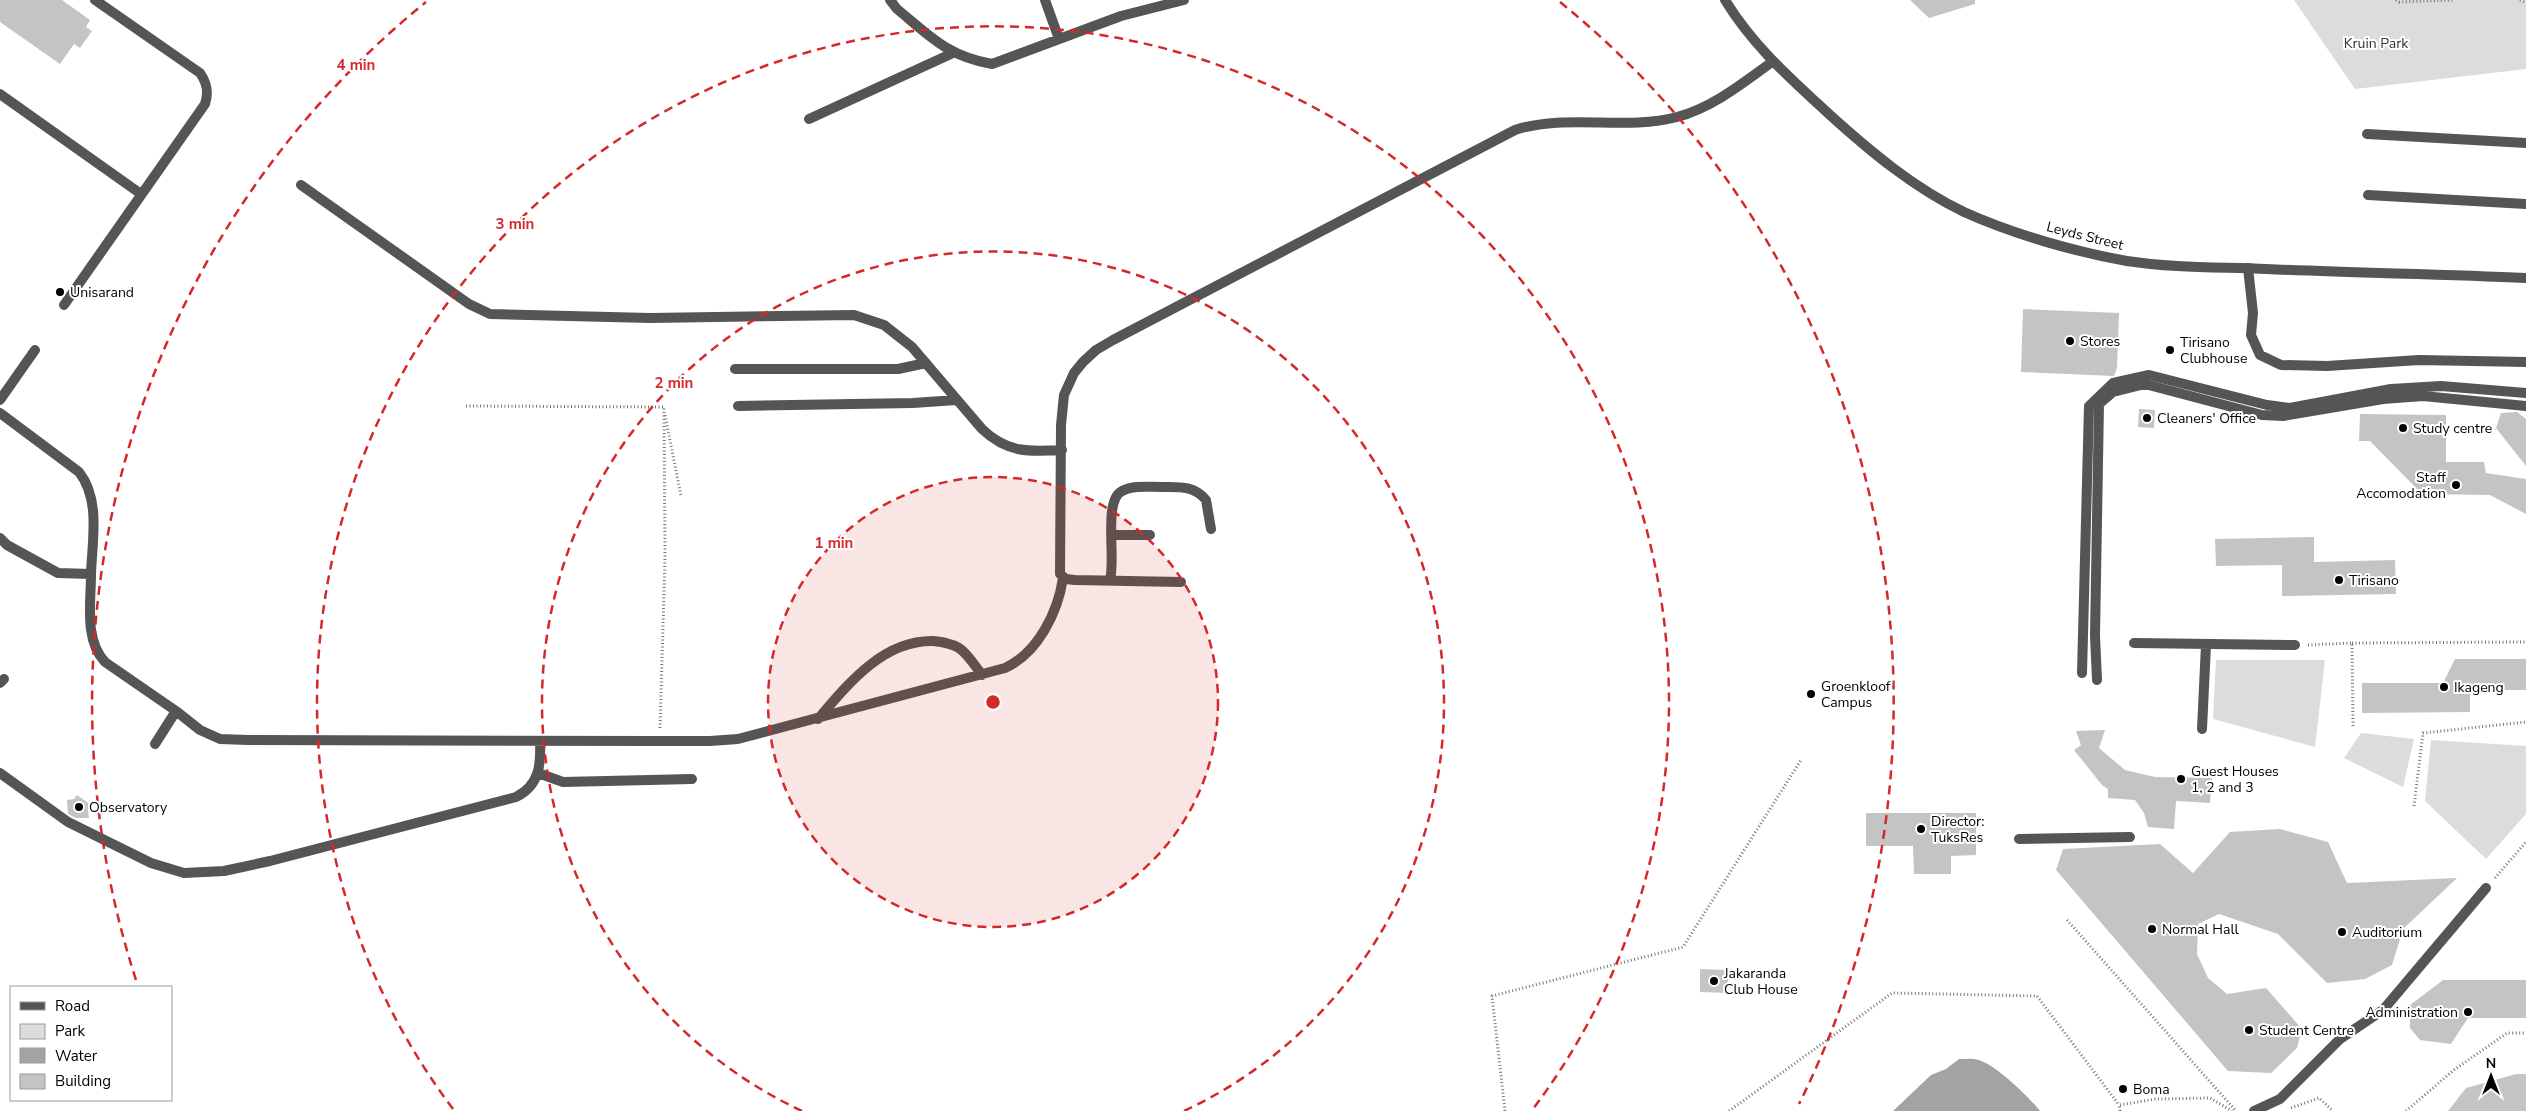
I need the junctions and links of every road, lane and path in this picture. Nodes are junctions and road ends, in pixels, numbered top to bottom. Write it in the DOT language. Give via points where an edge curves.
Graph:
graph roads {
  1 [pos="95,0"];
  2 [pos="890,0"];
  3 [pos="1045,0"];
  4 [pos="1184,0"];
  5 [pos="1724,0"];
  6 [pos="2396,0"];
  7 [pos="2453,0"];
  8 [pos="2520,0"];
  9 [pos="2526,3"];
  10 [pos="1059,39"];
  11 [pos="953,53"];
  12 [pos="1772,62"];
  13 [pos="0,94"];
  14 [pos="809,119"];
  15 [pos="2367,134"];
  16 [pos="2526,143"];
  17 [pos="301,185"];
  18 [pos="141,194"];
  19 [pos="2368,196"];
  20 [pos="2526,204"];
  21 [pos="2248,268"];
  22 [pos="2526,278"];
  23 [pos="64,305"];
  24 [pos="35,350"];
  25 [pos="2526,362"];
  26 [pos="926,363"];
  27 [pos="735,369"];
  28 [pos="2526,392"];
  29 [pos="0,400"];
  30 [pos="956,400"];
  31 [pos="466,406"];
  32 [pos="664,406"];
  33 [pos="738,406"];
  34 [pos="2526,406"];
  35 [pos="0,413"];
  36 [pos="1062,450"];
  37 [pos="681,496"];
  38 [pos="1211,529"];
  39 [pos="1112,535"];
  40 [pos="1150,535"];
  41 [pos="0,538"];
  42 [pos="91,574"];
  43 [pos="1063,578"];
  44 [pos="1110,579"];
  45 [pos="1181,582"];
  46 [pos="2134,642"];
  47 [pos="2526,642"];
  48 [pos="2352,643"];
  49 [pos="2206,645"];
  50 [pos="2295,645"];
  51 [pos="2082,673"];
  52 [pos="982,675"];
  53 [pos="2097,680"];
  54 [pos="176,710"];
  55 [pos="818,719"];
  56 [pos="2526,722"];
  57 [pos="2353,726"];
  58 [pos="2202,729"];
  59 [pos="540,741"];
  60 [pos="660,741"];
  61 [pos="155,744"];
  62 [pos="1801,760"];
  63 [pos="0,773"];
  64 [pos="538,773"];
  65 [pos="692,779"];
  66 [pos="2414,806"];
  67 [pos="2130,837"];
  68 [pos="2019,839"];
  69 [pos="2526,842"];
  70 [pos="2486,888"];
  71 [pos="2067,920"];
  72 [pos="2526,1033"];
  73 [pos="2119,1105"];
  74 [pos="2286,1110"];
  75 [pos="1505,1111"];
  76 [pos="1728,1111"];
  77 [pos="2120,1111"];
  78 [pos="2232,1111"];
  79 [pos="2236,1111"];
  80 [pos="2254,1111"];
  81 [pos="2333,1111"];
  82 [pos="2406,1111"];
  1 -- 18 [label="street" via="197,71 207,85 205,104"];
  2 -- 11 [label="street"];
  3 -- 10 [label="street"];
  4 -- 10 [label="street" via="1121,16"];
  5 -- 12 [label="street, Leyds Street" via="1744,30"];
  6 -- 7 [label="path"];
  8 -- 9 [label="path"];
  10 -- 11 [label="street" via="992,64"];
  11 -- 14 [label="street"];
  12 -- 21 [label="street, Leyds Street" via="1868,149 1913,182 1965,212 2043,240 2127,261"];
  12 -- 36 [label="street" via="1707,105 1678,117 1640,122 1549,122 1515,130 1102,346 1079,366 1066,390"];
  13 -- 18 [label="street"];
  15 -- 16 [label="street"];
  17 -- 26 [label="street" via="469,304 490,314 650,318 854,315 884,325 903,338"];
  18 -- 23 [label="street"];
  19 -- 20 [label="street"];
  21 -- 22 [label="street, Leyds Street"];
  21 -- 25 [label="street" via="2253,313 2251,335 2260,355 2281,365 2327,366 2420,360"];
  24 -- 29 [label="street"];
  26 -- 27 [label="street" via="898,369"];
  26 -- 30 [label="street"];
  28 -- 51 [label="street" via="2442,386 2391,389 2290,408 2148,376 2113,383 2089,406"];
  30 -- 33 [label="street"];
  30 -- 36 [label="street" via="982,429 1002,445 1021,450"];
  31 -- 32 [label="path"];
  32 -- 37 [label="path"];
  32 -- 60 [label="path" via="665,558"];
  34 -- 53 [label="street" via="2422,396 2383,399 2283,416 2262,415 2146,384 2113,392 2099,404"];
  35 -- 42 [label="street" via="79,472 88,485 93,517"];
  36 -- 43 [label="street" via="1060,574"];
  38 -- 39 [label="street" via="1208,506 1198,492 1181,486 1136,488 1121,491 1115,499"];
  39 -- 40 [label="street"];
  39 -- 44 [label="street"];
  41 -- 42 [label="street" via="58,573"];
  42 -- 54 [label="street" via="92,635 97,653 105,662"];
  43 -- 44 [label="street"];
  43 -- 52 [label="street" via="1056,608 1029,651 1012,665"];
  44 -- 45 [label="street"];
  46 -- 49 [label="street"];
  47 -- 48 [label="path"];
  48 -- 50 [label="path"];
  48 -- 57 [label="path"];
  49 -- 50 [label="street"];
  49 -- 58 [label="street"];
  52 -- 55 [label="street"];
  52 -- 55 [label="street" via="953,645 909,643 860,673"];
  54 -- 59 [label="street" via="200,730 220,739"];
  54 -- 61 [label="street"];
  55 -- 60 [label="street" via="738,739"];
  56 -- 66 [label="path" via="2423,733"];
  59 -- 60 [label="street"];
  59 -- 64 [label="street"];
  62 -- 75 [label="path" via="1683,947 1492,996"];
  63 -- 64 [label="street" via="68,822 151,863 184,873 224,871 270,861 516,797 530,787"];
  64 -- 65 [label="street" via="563,782"];
  67 -- 68 [label="street"];
  69 -- 70 [label="path"];
  70 -- 80 [label="street" via="2383,1010 2340,1039 2280,1099"];
  71 -- 79 [label="path"];
  72 -- 82 [label="path" via="2507,1033 2454,1070"];
  73 -- 76 [label="path" via="2037,996 1892,992"];
  73 -- 77 [label="path"];
  73 -- 78 [label="path" via="2156,1099 2210,1098"];
  74 -- 81 [label="path" via="2320,1098"];
}
